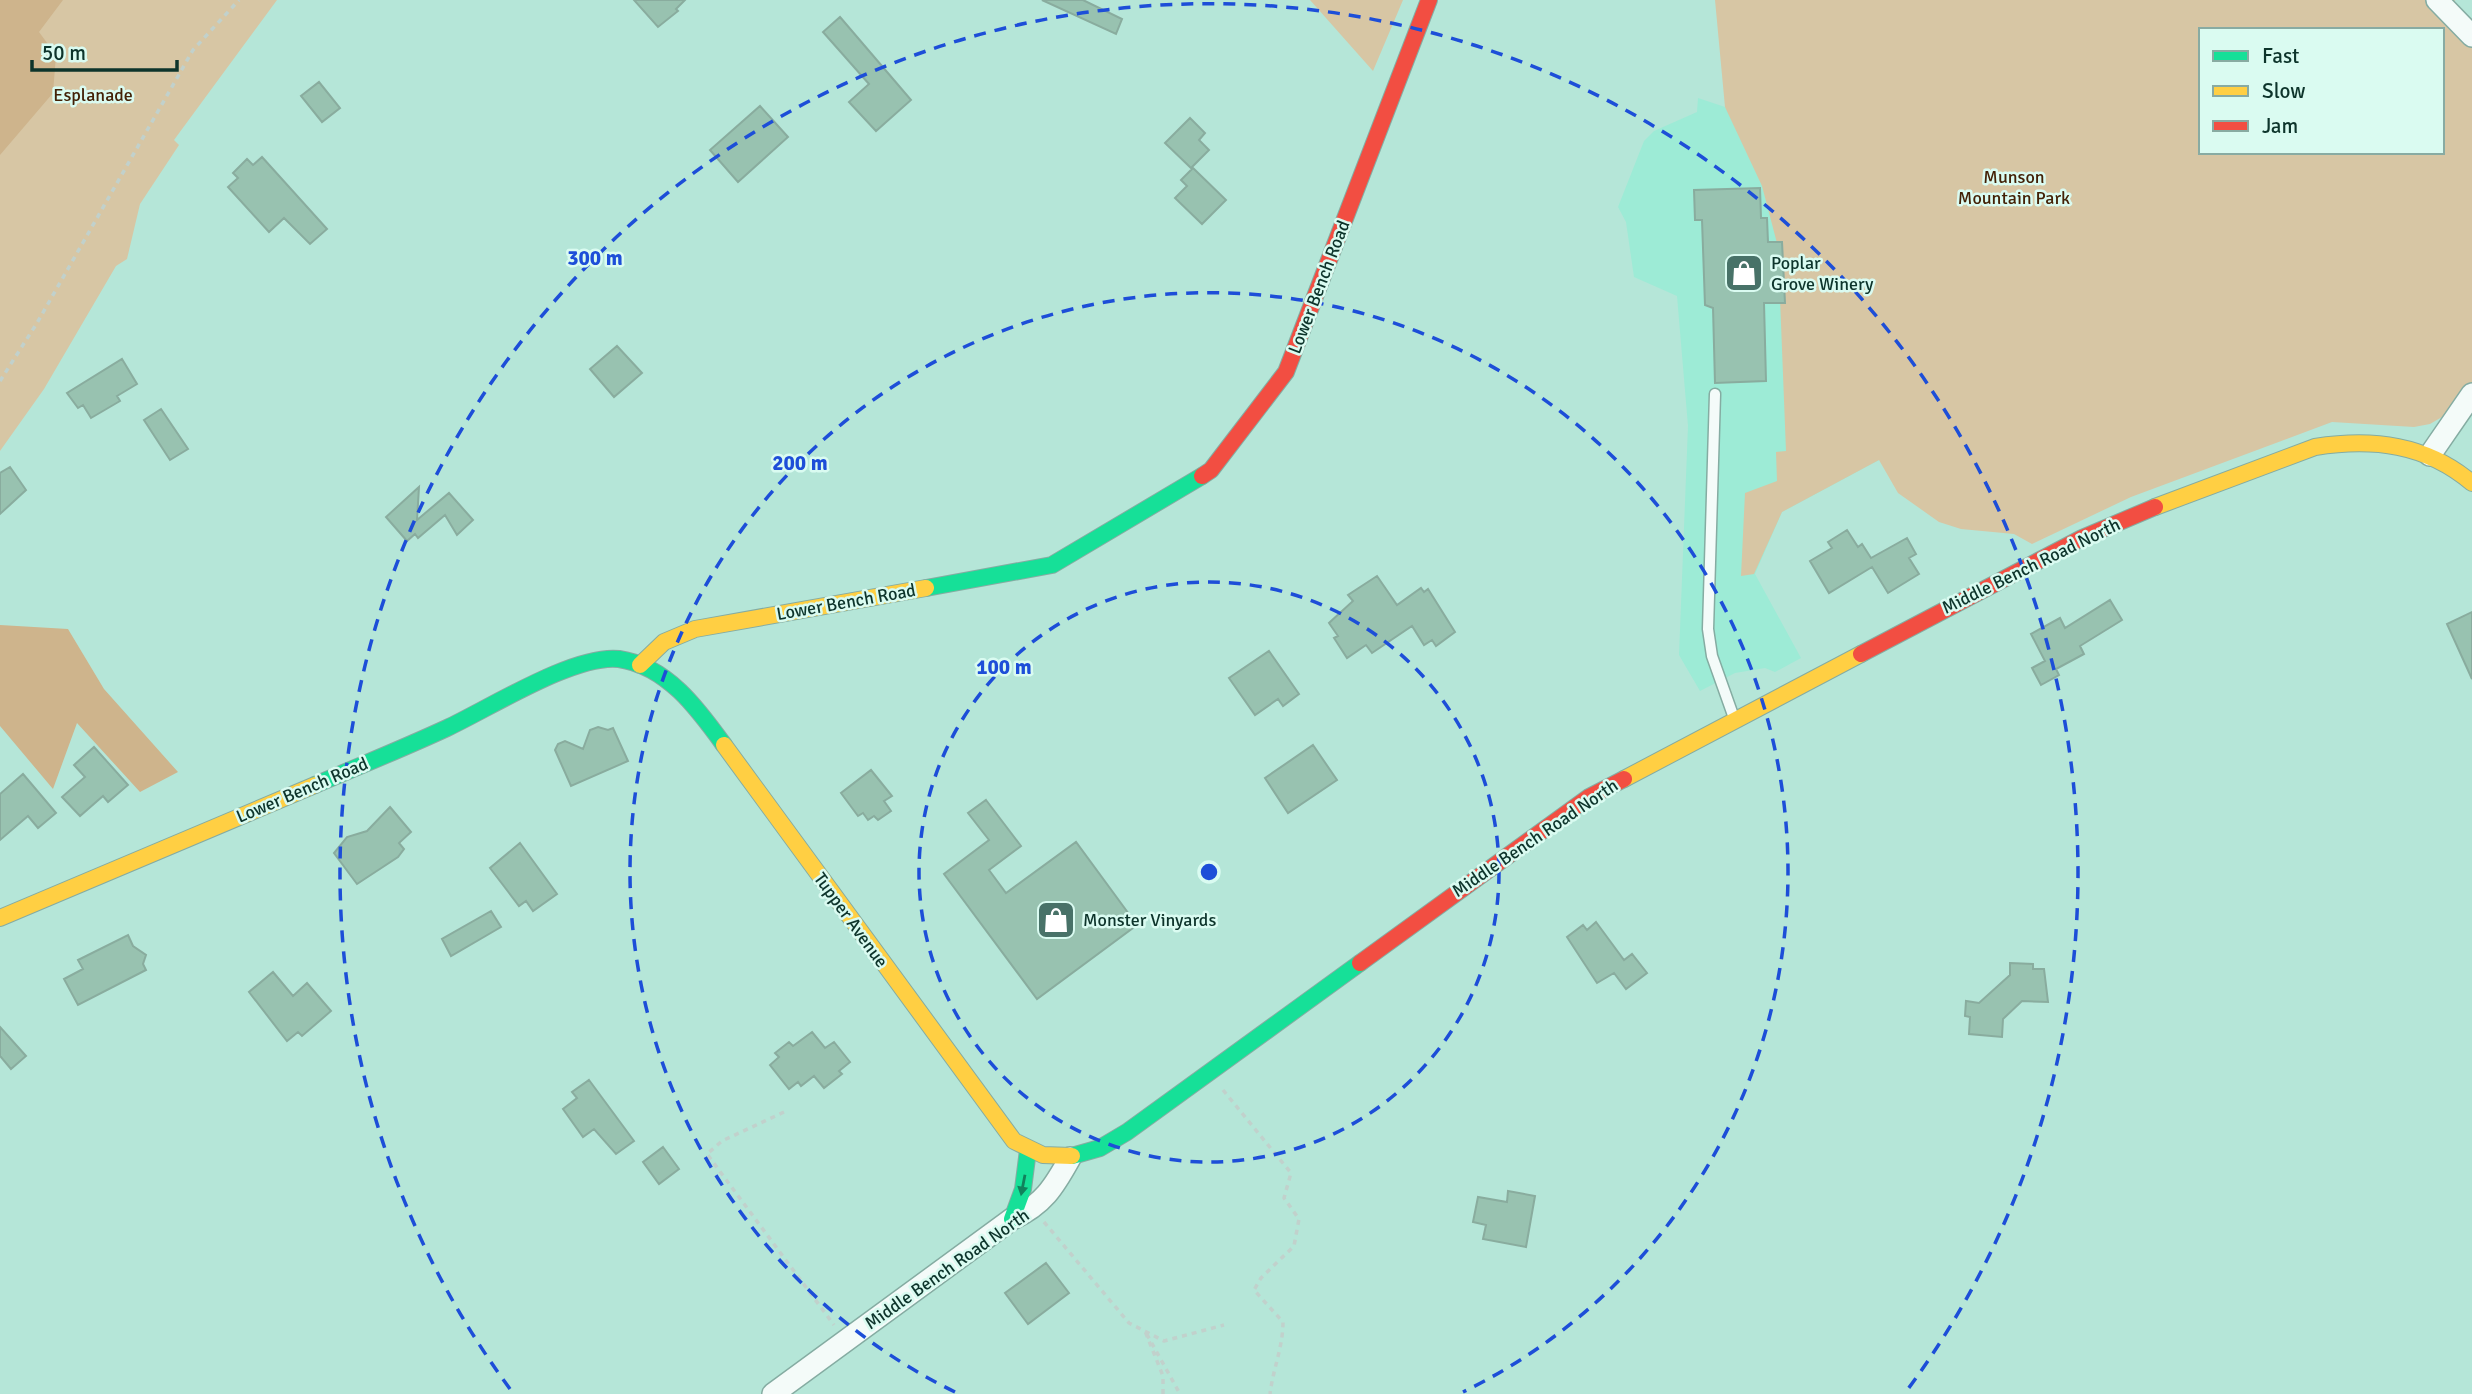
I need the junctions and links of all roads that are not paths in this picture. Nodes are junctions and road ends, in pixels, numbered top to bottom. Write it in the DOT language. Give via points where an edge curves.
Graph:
graph roads {
  1 [pos="1430,0"];
  2 [pos="2437,0"];
  3 [pos="2472,36"];
  4 [pos="1714,394"];
  5 [pos="2472,394"];
  6 [pos="2430,455"];
  7 [pos="2472,482"];
  8 [pos="640,666"];
  9 [pos="1734,718"];
  10 [pos="0,918"];
  11 [pos="1028,1150"];
  12 [pos="1070,1158"];
  13 [pos="1012,1219"];
  14 [pos="773,1394"];
  1 -- 8 [label="street, Lower Bench Road" via="1286,372 1211,470 1052,565 695,629 652,648"];
  2 -- 3 [label="street"];
  4 -- 9 [label="lane" via="1708,629 1712,656"];
  5 -- 6 [label="street"];
  6 -- 7 [label="street, Middle Bench Road North"];
  6 -- 9 [label="street, Middle Bench Road North" via="2380,443 2336,443 2166,502 2082,538"];
  8 -- 10 [label="street, Lower Bench Road" via="603,659 568,671 447,728"];
  8 -- 11 [label="street, Tupper Avenue" via="668,681 699,712 1003,1128"];
  9 -- 12 [label="street, Middle Bench Road North" via="1613,783 1550,823 1109,1145"];
  11 -- 12 [label="street"];
  11 -- 13 [label="street, one-way" via="1023,1189"];
  12 -- 13 [label="street, Middle Bench Road North" via="1034,1209"];
  13 -- 14 [label="street, Middle Bench Road North"];
}
